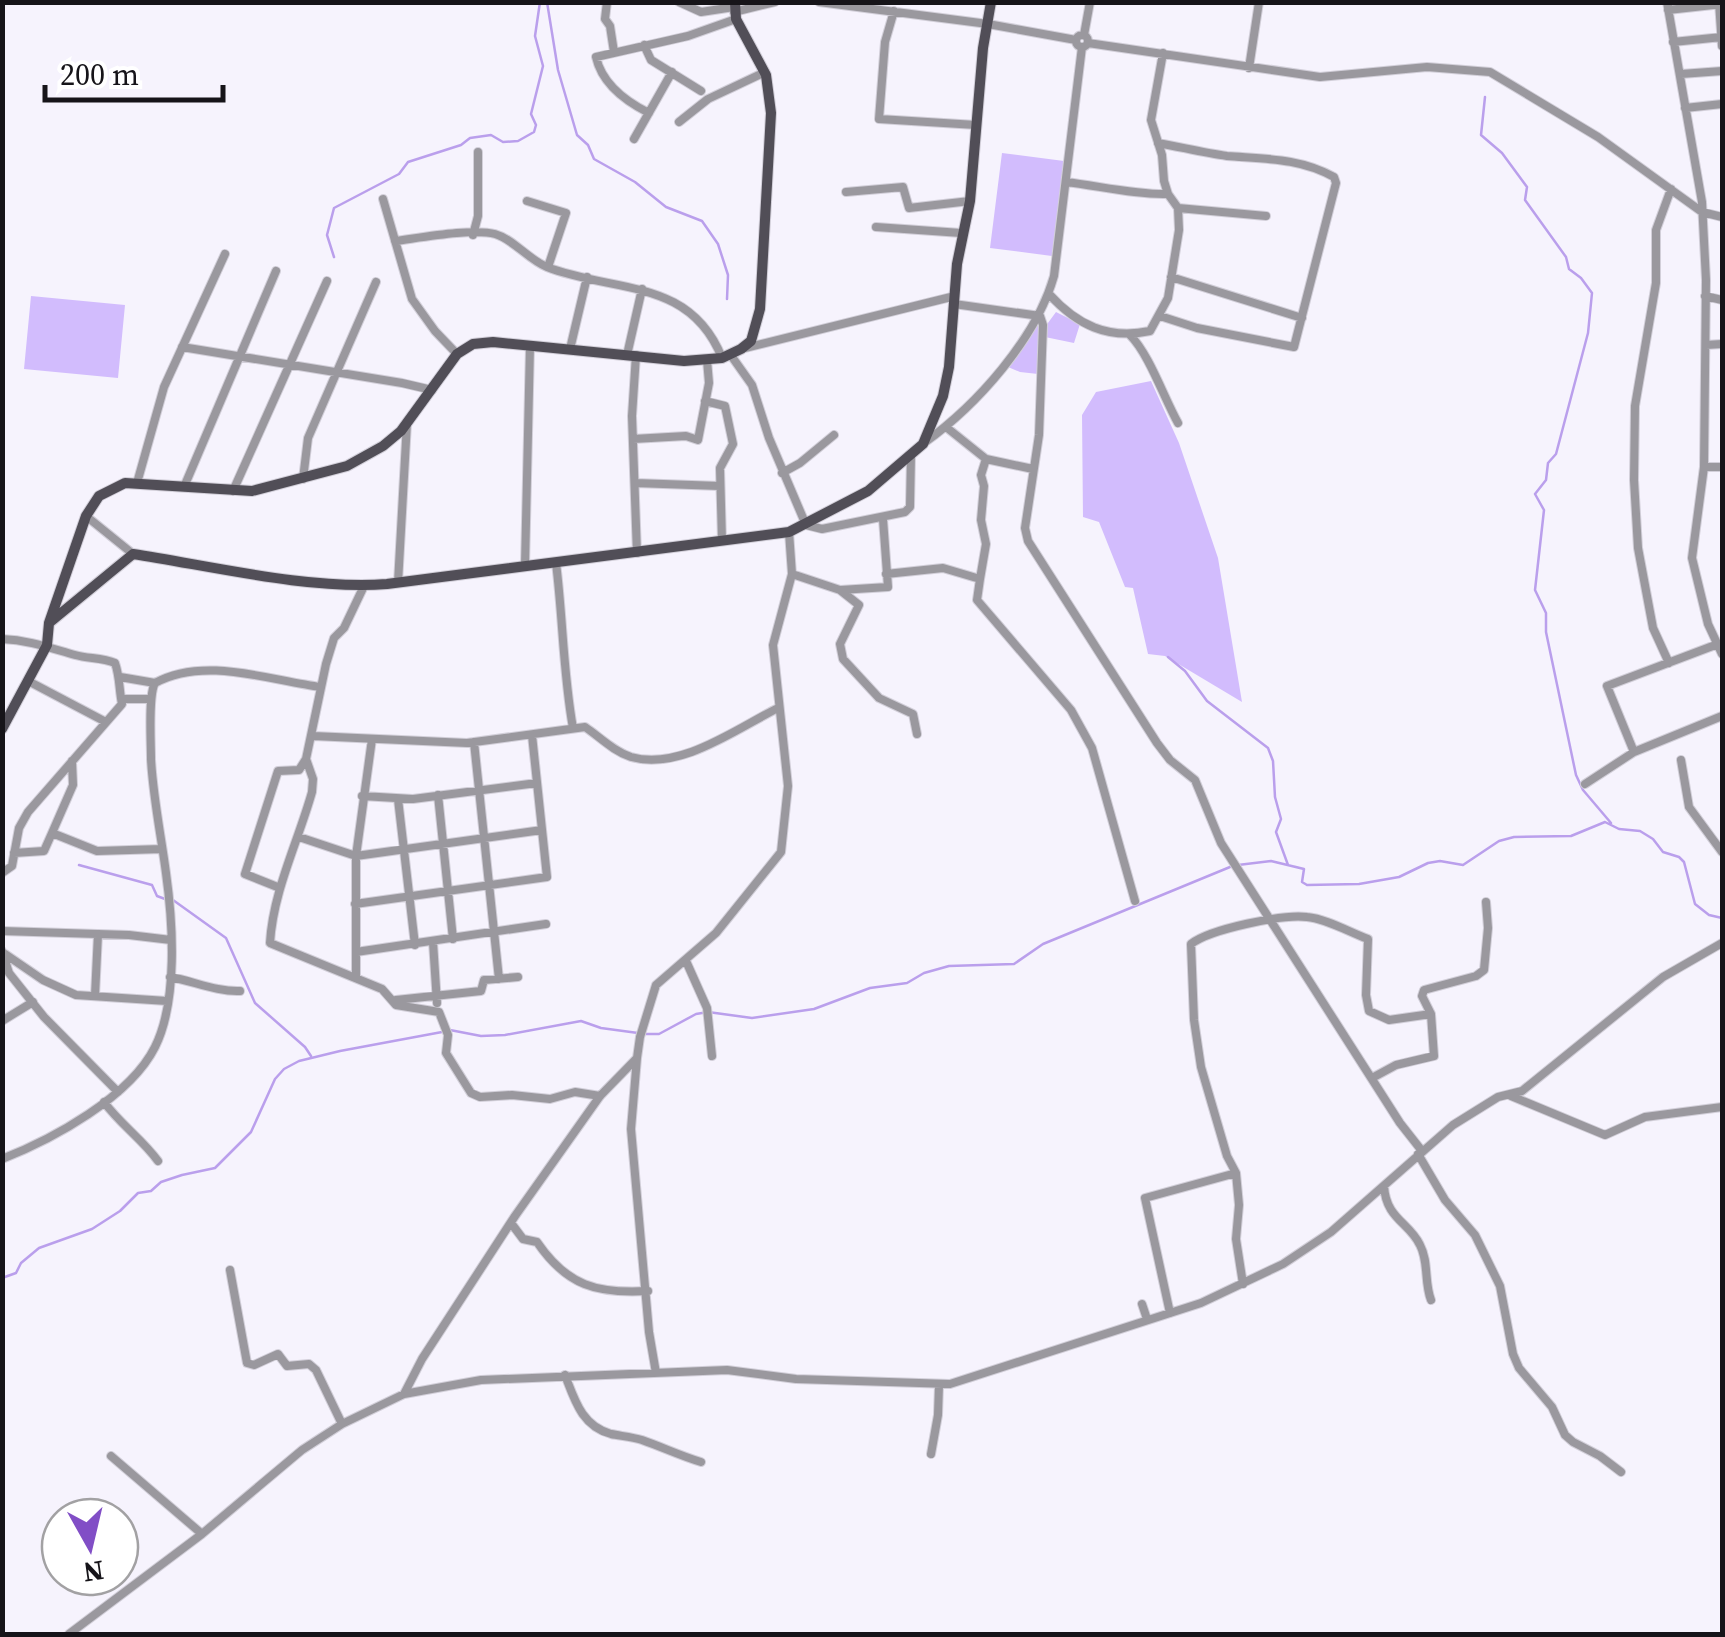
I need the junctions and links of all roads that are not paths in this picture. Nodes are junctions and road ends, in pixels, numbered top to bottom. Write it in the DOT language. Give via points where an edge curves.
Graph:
graph roads {
  1 [pos="607,2"];
  2 [pos="680,2"];
  3 [pos="775,2"];
  4 [pos="818,2"];
  5 [pos="991,2"];
  6 [pos="1090,2"];
  7 [pos="1259,2"];
  8 [pos="1720,4"];
  9 [pos="1668,6"];
  10 [pos="735,10"];
  11 [pos="894,11"];
  12 [pos="988,24"];
  13 [pos="1722,37"];
  14 [pos="1082,42"];
  15 [pos="1673,42"];
  16 [pos="644,45"];
  17 [pos="1722,46"];
  18 [pos="614,52"];
  19 [pos="1163,53"];
  20 [pos="1249,68"];
  21 [pos="1722,70"];
  22 [pos="672,72"];
  23 [pos="764,72"];
  24 [pos="1681,74"];
  25 [pos="702,91"];
  26 [pos="1722,104"];
  27 [pos="1686,108"];
  28 [pos="649,113"];
  29 [pos="679,122"];
  30 [pos="976,125"];
  31 [pos="634,139"];
  32 [pos="1158,143"];
  33 [pos="478,152"];
  34 [pos="1066,182"];
  35 [pos="1671,190"];
  36 [pos="846,192"];
  37 [pos="1168,194"];
  38 [pos="383,199"];
  39 [pos="527,200"];
  40 [pos="970,201"];
  41 [pos="1178,208"];
  42 [pos="1702,212"];
  43 [pos="1266,216"];
  44 [pos="1722,217"];
  45 [pos="876,227"];
  46 [pos="961,233"];
  47 [pos="473,235"];
  48 [pos="395,241"];
  49 [pos="225,254"];
  50 [pos="548,268"];
  51 [pos="276,271"];
  52 [pos="586,277"];
  53 [pos="1172,277"];
  54 [pos="326,280"];
  55 [pos="376,282"];
  56 [pos="642,289"];
  57 [pos="1049,294"];
  58 [pos="1705,296"];
  59 [pos="955,300"];
  60 [pos="1722,300"];
  61 [pos="1040,316"];
  62 [pos="1160,316"];
  63 [pos="1302,318"];
  64 [pos="1150,331"];
  65 [pos="1130,335"];
  66 [pos="1722,344"];
  67 [pos="1706,345"];
  68 [pos="530,346"];
  69 [pos="182,347"];
  70 [pos="1142,347"];
  71 [pos="570,349"];
  72 [pos="457,354"];
  73 [pos="731,354"];
  74 [pos="238,355"];
  75 [pos="632,355"];
  76 [pos="707,360"];
  77 [pos="288,364"];
  78 [pos="336,372"];
  79 [pos="432,390"];
  80 [pos="705,401"];
  81 [pos="408,423"];
  82 [pos="1178,423"];
  83 [pos="946,427"];
  84 [pos="834,435"];
  85 [pos="633,439"];
  86 [pos="923,444"];
  87 [pos="912,454"];
  88 [pos="986,459"];
  89 [pos="1704,467"];
  90 [pos="1722,468"];
  91 [pos="1034,469"];
  92 [pos="782,472"];
  93 [pos="303,480"];
  94 [pos="136,483"];
  95 [pos="634,484"];
  96 [pos="720,486"];
  97 [pos="184,487"];
  98 [pos="233,491"];
  99 [pos="86,516"];
  100 [pos="883,519"];
  101 [pos="806,525"];
  102 [pos="788,532"];
  103 [pos="722,541"];
  104 [pos="637,553"];
  105 [pos="133,554"];
  106 [pos="556,563"];
  107 [pos="525,566"];
  108 [pos="792,574"];
  109 [pos="886,574"];
  110 [pos="980,580"];
  111 [pos="398,583"];
  112 [pos="364,586"];
  113 [pos="840,590"];
  114 [pos="49,623"];
  115 [pos="2,639"];
  116 [pos="1718,644"];
  117 [pos="47,645"];
  118 [pos="1722,654"];
  119 [pos="1669,663"];
  120 [pos="120,678"];
  121 [pos="30,682"];
  122 [pos="155,683"];
  123 [pos="320,688"];
  124 [pos="122,700"];
  125 [pos="150,700"];
  126 [pos="778,708"];
  127 [pos="570,715"];
  128 [pos="1722,716"];
  129 [pos="104,722"];
  130 [pos="585,727"];
  131 [pos="2,728"];
  132 [pos="573,728"];
  133 [pos="557,731"];
  134 [pos="917,734"];
  135 [pos="313,736"];
  136 [pos="532,736"];
  137 [pos="372,740"];
  138 [pos="474,742"];
  139 [pos="1634,752"];
  140 [pos="306,759"];
  141 [pos="72,760"];
  142 [pos="1682,760"];
  143 [pos="537,783"];
  144 [pos="1585,784"];
  145 [pos="479,790"];
  146 [pos="438,795"];
  147 [pos="362,796"];
  148 [pos="398,799"];
  149 [pos="542,830"];
  150 [pos="52,833"];
  151 [pos="299,837"];
  152 [pos="484,838"];
  153 [pos="444,844"];
  154 [pos="162,849"];
  155 [pos="404,849"];
  156 [pos="1722,852"];
  157 [pos="14,853"];
  158 [pos="356,856"];
  159 [pos="2,873"];
  160 [pos="489,885"];
  161 [pos="280,888"];
  162 [pos="448,891"];
  163 [pos="410,896"];
  164 [pos="1135,902"];
  165 [pos="1486,902"];
  166 [pos="354,904"];
  167 [pos="1274,921"];
  168 [pos="546,924"];
  169 [pos="2,931"];
  170 [pos="494,932"];
  171 [pos="98,934"];
  172 [pos="453,939"];
  173 [pos="171,940"];
  174 [pos="432,942"];
  175 [pos="1722,943"];
  176 [pos="415,945"];
  177 [pos="4,952"];
  178 [pos="356,952"];
  179 [pos="686,961"];
  180 [pos="170,977"];
  181 [pos="356,977"];
  182 [pos="518,977"];
  183 [pos="499,979"];
  184 [pos="240,991"];
  185 [pos="95,996"];
  186 [pos="436,998"];
  187 [pos="167,1001"];
  188 [pos="392,1001"];
  189 [pos="33,1002"];
  190 [pos="438,1012"];
  191 [pos="1431,1014"];
  192 [pos="2,1022"];
  193 [pos="712,1056"];
  194 [pos="637,1058"];
  195 [pos="1372,1078"];
  196 [pos="118,1092"];
  197 [pos="600,1096"];
  198 [pos="1511,1096"];
  199 [pos="104,1102"];
  200 [pos="1722,1107"];
  201 [pos="1420,1152"];
  202 [pos="2,1158"];
  203 [pos="158,1161"];
  204 [pos="1236,1173"];
  205 [pos="1384,1186"];
  206 [pos="509,1202"];
  207 [pos="522,1207"];
  208 [pos="511,1223"];
  209 [pos="230,1270"];
  210 [pos="1243,1284"];
  211 [pos="648,1290"];
  212 [pos="1431,1300"];
  213 [pos="1142,1304"];
  214 [pos="1170,1313"];
  215 [pos="1148,1319"];
  216 [pos="656,1373"];
  217 [pos="565,1375"];
  218 [pos="939,1385"];
  219 [pos="404,1394"];
  220 [pos="342,1424"];
  221 [pos="931,1454"];
  222 [pos="111,1456"];
  223 [pos="701,1462"];
  224 [pos="1621,1472"];
  225 [pos="202,1534"];
  226 [pos="69,1634"];
  1 -- 18 [label="street"];
  2 -- 10 [label="street" via="700,12"];
  3 -- 10 [label="street"];
  4 -- 11 [label="street"];
  5 -- 12 [label="main road"];
  6 -- 14 [label="street"];
  7 -- 20 [label="street"];
  8 -- 9 [label="street"];
  8 -- 13 [label="street"];
  9 -- 15 [label="street"];
  10 -- 16 [label="street" via="688,36"];
  10 -- 23 [label="main road"];
  11 -- 12 [label="street"];
  11 -- 30 [label="street" via="879,119"];
  12 -- 14 [label="street"];
  12 -- 30 [label="main road"];
  13 -- 15 [label="street"];
  13 -- 17 [label="street"];
  14 -- 19 [label="street"];
  14 -- 34 [label="street"];
  15 -- 24 [label="street"];
  16 -- 18 [label="street"];
  16 -- 22 [label="street" via="651,60"];
  18 -- 28 [label="street" via="596,57 600,72 628,103"];
  19 -- 20 [label="street"];
  19 -- 32 [label="street" via="1151,120"];
  20 -- 35 [label="street" via="1320,77 1427,67 1490,72"];
  21 -- 24 [label="street"];
  22 -- 25 [label="street"];
  22 -- 28 [label="street"];
  23 -- 29 [label="street" via="708,99"];
  23 -- 73 [label="main road" via="771,113 763,278 750,340"];
  24 -- 27 [label="street"];
  26 -- 27 [label="street"];
  27 -- 42 [label="street"];
  28 -- 31 [label="street"];
  30 -- 40 [label="main road"];
  32 -- 37 [label="street"];
  32 -- 63 [label="street" via="1282,159 1334,176"];
  33 -- 47 [label="street"];
  34 -- 37 [label="street"];
  34 -- 57 [label="street"];
  35 -- 42 [label="street"];
  35 -- 119 [label="street" via="1656,230 1634,480 1653,628"];
  36 -- 40 [label="street" via="903,187 909,208"];
  37 -- 41 [label="street"];
  38 -- 48 [label="street"];
  39 -- 50 [label="street" via="566,213"];
  40 -- 46 [label="main road"];
  41 -- 43 [label="street"];
  41 -- 53 [label="street"];
  42 -- 44 [label="street"];
  42 -- 58 [label="street"];
  45 -- 46 [label="street"];
  46 -- 59 [label="main road"];
  47 -- 48 [label="street"];
  47 -- 50 [label="street" via="495,234"];
  48 -- 72 [label="street" via="412,300"];
  49 -- 69 [label="street"];
  50 -- 52 [label="street"];
  51 -- 74 [label="street"];
  52 -- 56 [label="street"];
  52 -- 71 [label="street"];
  53 -- 62 [label="street"];
  53 -- 63 [label="street"];
  54 -- 77 [label="street"];
  55 -- 78 [label="street"];
  56 -- 73 [label="street" via="677,304"];
  56 -- 75 [label="street"];
  57 -- 61 [label="street"];
  57 -- 65 [label="street" via="1088,327"];
  58 -- 60 [label="street"];
  58 -- 67 [label="street"];
  59 -- 61 [label="street"];
  59 -- 73 [label="street"];
  59 -- 86 [label="main road" via="943,396"];
  61 -- 83 [label="street"];
  61 -- 91 [label="street"];
  62 -- 63 [label="street" via="1294,347"];
  62 -- 64 [label="street"];
  64 -- 65 [label="street"];
  64 -- 70 [label="street"];
  65 -- 70 [label="street"];
  66 -- 67 [label="street"];
  67 -- 89 [label="street"];
  68 -- 71 [label="main road"];
  68 -- 72 [label="main road" via="473,344"];
  68 -- 107 [label="street"];
  69 -- 74 [label="street"];
  69 -- 94 [label="street"];
  70 -- 82 [label="street"];
  71 -- 75 [label="main road"];
  72 -- 79 [label="main road"];
  73 -- 76 [label="main road"];
  73 -- 92 [label="street" via="752,385"];
  74 -- 77 [label="street"];
  74 -- 97 [label="street"];
  75 -- 76 [label="main road"];
  75 -- 85 [label="street"];
  76 -- 80 [label="street"];
  77 -- 78 [label="street"];
  77 -- 98 [label="street"];
  78 -- 79 [label="street"];
  78 -- 93 [label="street" via="308,438"];
  79 -- 81 [label="main road"];
  80 -- 85 [label="street" via="698,440"];
  80 -- 96 [label="street" via="724,406 732,444"];
  81 -- 93 [label="main road" via="347,466"];
  81 -- 111 [label="street"];
  83 -- 86 [label="street"];
  83 -- 88 [label="street"];
  84 -- 92 [label="street"];
  85 -- 95 [label="street"];
  86 -- 87 [label="main road"];
  87 -- 100 [label="street" via="910,507"];
  87 -- 101 [label="main road" via="868,490"];
  88 -- 91 [label="street"];
  88 -- 110 [label="street"];
  89 -- 90 [label="street"];
  89 -- 116 [label="street" via="1692,558"];
  91 -- 167 [label="street" via="1024,528 1028,541 1157,744 1194,780 1221,843"];
  92 -- 101 [label="street"];
  93 -- 98 [label="main road"];
  94 -- 97 [label="main road"];
  94 -- 99 [label="main road" via="110,488"];
  95 -- 96 [label="street"];
  95 -- 104 [label="street"];
  96 -- 103 [label="street"];
  97 -- 98 [label="main road"];
  99 -- 105 [label="street"];
  99 -- 114 [label="main road"];
  100 -- 101 [label="street" via="822,529"];
  100 -- 109 [label="street"];
  101 -- 102 [label="main road"];
  102 -- 103 [label="main road"];
  102 -- 108 [label="street"];
  103 -- 104 [label="main road"];
  104 -- 106 [label="main road"];
  105 -- 112 [label="main road"];
  105 -- 114 [label="main road"];
  106 -- 107 [label="main road"];
  106 -- 127 [label="street"];
  107 -- 111 [label="main road"];
  108 -- 113 [label="street"];
  108 -- 126 [label="street" via="773,645"];
  109 -- 110 [label="street" via="942,568"];
  109 -- 113 [label="street" via="888,588"];
  110 -- 164 [label="street" via="977,600 1071,710 1092,748"];
  111 -- 112 [label="main road"];
  112 -- 123 [label="street" via="334,638"];
  113 -- 134 [label="street" via="858,605 840,644 843,658 880,698 913,714"];
  114 -- 117 [label="main road"];
  115 -- 117 [label="street"];
  116 -- 118 [label="street"];
  116 -- 119 [label="street"];
  117 -- 120 [label="street" via="105,658"];
  117 -- 121 [label="main road"];
  119 -- 139 [label="street" via="1607,686"];
  120 -- 122 [label="street"];
  120 -- 124 [label="street"];
  121 -- 129 [label="street"];
  121 -- 131 [label="main road"];
  122 -- 123 [label="street" via="208,670"];
  122 -- 125 [label="street"];
  123 -- 135 [label="street"];
  124 -- 125 [label="street"];
  124 -- 129 [label="street"];
  125 -- 154 [label="street"];
  126 -- 130 [label="street" via="697,749 657,758 625,754"];
  126 -- 179 [label="street" via="788,786 781,852"];
  127 -- 130 [label="street"];
  127 -- 132 [label="street"];
  127 -- 133 [label="street"];
  128 -- 139 [label="street"];
  129 -- 141 [label="street"];
  130 -- 132 [label="street"];
  132 -- 133 [label="street"];
  133 -- 136 [label="street"];
  135 -- 137 [label="street"];
  135 -- 140 [label="street"];
  136 -- 138 [label="street"];
  136 -- 143 [label="street"];
  137 -- 138 [label="street"];
  137 -- 147 [label="street"];
  138 -- 145 [label="street"];
  139 -- 144 [label="street"];
  140 -- 151 [label="street" via="313,779"];
  140 -- 161 [label="street" via="300,770 278,770 244,874"];
  141 -- 150 [label="street" via="74,785"];
  141 -- 157 [label="street" via="28,812"];
  142 -- 156 [label="street" via="1690,807"];
  143 -- 145 [label="street"];
  143 -- 149 [label="street"];
  145 -- 146 [label="street"];
  145 -- 152 [label="street"];
  146 -- 148 [label="street"];
  146 -- 153 [label="street"];
  147 -- 148 [label="street"];
  147 -- 158 [label="street"];
  148 -- 155 [label="street"];
  149 -- 152 [label="street"];
  149 -- 160 [label="street" via="547,877"];
  150 -- 154 [label="street" via="97,851"];
  150 -- 157 [label="street" via="44,851"];
  151 -- 158 [label="street"];
  151 -- 161 [label="street"];
  152 -- 153 [label="street"];
  152 -- 160 [label="street"];
  153 -- 155 [label="street"];
  153 -- 162 [label="street"];
  154 -- 173 [label="street"];
  155 -- 158 [label="street"];
  155 -- 163 [label="street"];
  157 -- 159 [label="street"];
  158 -- 166 [label="street"];
  160 -- 162 [label="street"];
  160 -- 170 [label="street"];
  161 -- 181 [label="street" via="270,942"];
  162 -- 163 [label="street"];
  162 -- 172 [label="street"];
  163 -- 166 [label="street"];
  163 -- 176 [label="street"];
  165 -- 191 [label="street" via="1484,970 1424,990"];
  166 -- 178 [label="street"];
  167 -- 191 [label="street" via="1307,916 1368,938 1369,1011 1390,1020"];
  167 -- 195 [label="street"];
  167 -- 204 [label="street" via="1236,926 1191,944 1206,1090"];
  168 -- 170 [label="street"];
  169 -- 171 [label="street"];
  170 -- 172 [label="street"];
  170 -- 183 [label="street"];
  171 -- 173 [label="street"];
  171 -- 185 [label="street"];
  172 -- 174 [label="street"];
  173 -- 180 [label="street"];
  174 -- 176 [label="street"];
  174 -- 186 [label="street"];
  175 -- 198 [label="street" via="1662,976 1548,1073"];
  176 -- 178 [label="street"];
  177 -- 185 [label="street" via="44,980"];
  177 -- 189 [label="street" via="9,973"];
  178 -- 181 [label="street"];
  179 -- 193 [label="street" via="707,1011"];
  179 -- 194 [label="street" via="656,985"];
  180 -- 184 [label="street"];
  180 -- 187 [label="street"];
  181 -- 188 [label="street" via="382,988"];
  182 -- 183 [label="street"];
  183 -- 186 [label="street" via="484,980 482,990"];
  185 -- 187 [label="street"];
  186 -- 188 [label="street"];
  186 -- 190 [label="street"];
  187 -- 196 [label="street" via="156,1046"];
  188 -- 190 [label="street"];
  189 -- 192 [label="street"];
  189 -- 196 [label="street"];
  190 -- 197 [label="street" via="447,1032 446,1053 471,1094"];
  191 -- 195 [label="street" via="1434,1056"];
  194 -- 197 [label="street"];
  194 -- 211 [label="street" via="631,1129"];
  195 -- 201 [label="street"];
  196 -- 199 [label="street"];
  197 -- 207 [label="street"];
  198 -- 200 [label="street" via="1606,1135 1645,1117"];
  198 -- 201 [label="street" via="1485,1104"];
  199 -- 202 [label="street"];
  199 -- 203 [label="street"];
  201 -- 205 [label="street"];
  201 -- 224 [label="street" via="1500,1286 1518,1368 1566,1435"];
  204 -- 210 [label="street"];
  204 -- 214 [label="street" via="1145,1198"];
  205 -- 210 [label="street" via="1332,1232"];
  205 -- 212 [label="street" via="1392,1216 1418,1238"];
  206 -- 207 [label="street"];
  207 -- 208 [label="street"];
  208 -- 211 [label="street" via="523,1239 538,1242 554,1266 598,1291"];
  208 -- 219 [label="street"];
  209 -- 220 [label="street" via="247,1363 281,1354 287,1366 311,1365"];
  210 -- 214 [label="street"];
  211 -- 216 [label="street"];
  213 -- 215 [label="street"];
  214 -- 215 [label="street"];
  215 -- 218 [label="street"];
  216 -- 217 [label="street"];
  216 -- 218 [label="street" via="727,1370"];
  217 -- 219 [label="street" via="451,1383"];
  217 -- 223 [label="street" via="591,1425"];
  218 -- 221 [label="street"];
  219 -- 220 [label="street"];
  220 -- 225 [label="street"];
  222 -- 225 [label="street"];
  225 -- 226 [label="street"];
}
